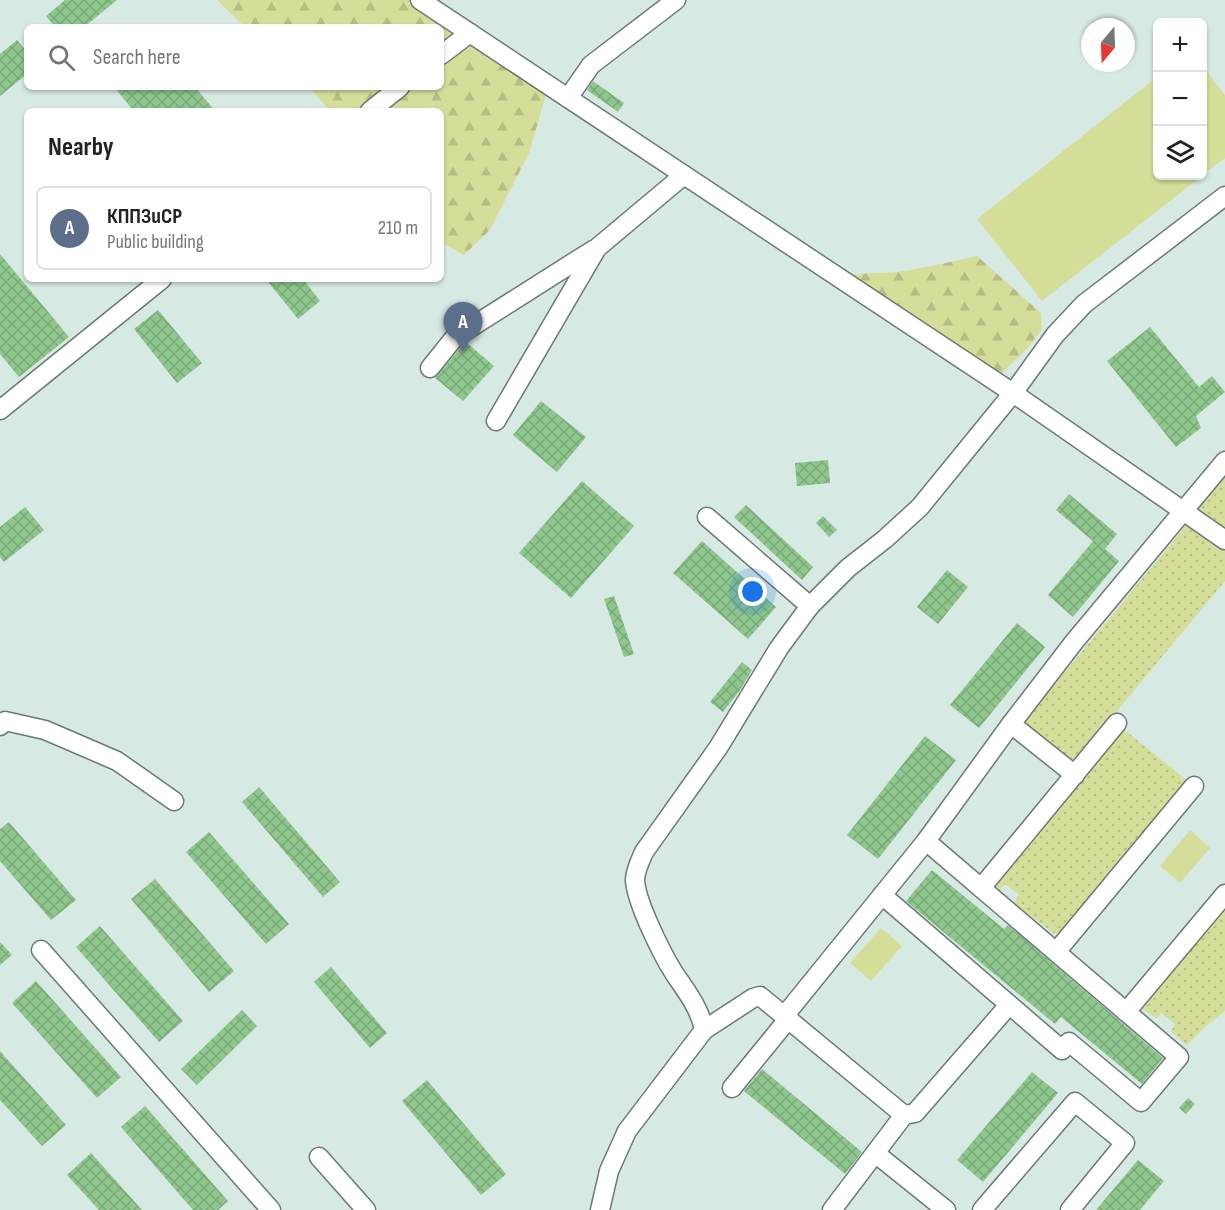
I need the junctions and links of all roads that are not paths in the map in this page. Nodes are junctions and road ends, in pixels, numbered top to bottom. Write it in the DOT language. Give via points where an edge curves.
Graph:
graph roads {
  1 [pos="420,0"];
  2 [pos="676,0"];
  3 [pos="470,33"];
  4 [pos="444,53"];
  5 [pos="396,90"];
  6 [pos="568,98"];
  7 [pos="374,108"];
  8 [pos="684,175"];
  9 [pos="1225,196"];
  10 [pos="597,248"];
  11 [pos="158,282"];
  12 [pos="430,368"];
  13 [pos="1013,393"];
  14 [pos="0,410"];
  15 [pos="496,421"];
  16 [pos="1225,461"];
  17 [pos="1184,512"];
  18 [pos="707,518"];
  19 [pos="1225,540"];
  20 [pos="810,606"];
  21 [pos="1117,723"];
  22 [pos="1011,724"];
  23 [pos="0,726"];
  24 [pos="1075,775"];
  25 [pos="1194,786"];
  26 [pos="174,801"];
  27 [pos="926,842"];
  28 [pos="981,888"];
  29 [pos="1225,894"];
  30 [pos="882,896"];
  31 [pos="41,950"];
  32 [pos="1056,952"];
  33 [pos="1009,1005"];
  34 [pos="1126,1012"];
  35 [pos="787,1017"];
  36 [pos="704,1030"];
  37 [pos="732,1088"];
  38 [pos="904,1115"];
  39 [pos="875,1153"];
  40 [pos="319,1156"];
  41 [pos="271,1210"];
  42 [pos="366,1210"];
  43 [pos="600,1210"];
  44 [pos="832,1210"];
  45 [pos="946,1210"];
  46 [pos="982,1210"];
  47 [pos="1070,1210"];
  1 -- 3 [label="street"];
  2 -- 6 [label="street" via="591,65"];
  3 -- 4 [label="street"];
  3 -- 6 [label="street"];
  5 -- 7 [label="street"];
  6 -- 8 [label="street"];
  8 -- 10 [label="street"];
  8 -- 13 [label="street"];
  9 -- 13 [label="street" via="1084,304 1055,335"];
  10 -- 12 [label="street" via="454,338"];
  10 -- 15 [label="street"];
  11 -- 14 [label="street"];
  13 -- 17 [label="street"];
  13 -- 20 [label="street" via="920,507"];
  16 -- 17 [label="street"];
  17 -- 19 [label="street"];
  17 -- 22 [label="street"];
  18 -- 20 [label="street"];
  20 -- 36 [label="street" via="638,866 635,880 639,897 665,958 701,1014"];
  21 -- 24 [label="street"];
  22 -- 24 [label="street"];
  22 -- 27 [label="street"];
  23 -- 26 [label="street" via="5,721 45,730 117,760"];
  24 -- 28 [label="street"];
  25 -- 32 [label="street"];
  27 -- 28 [label="street"];
  27 -- 30 [label="street"];
  28 -- 32 [label="street"];
  29 -- 34 [label="street"];
  30 -- 33 [label="street"];
  30 -- 35 [label="street"];
  31 -- 41 [label="street"];
  32 -- 34 [label="street"];
  33 -- 34 [label="street" via="1062,1050 1069,1042 1141,1102 1179,1057"];
  33 -- 38 [label="street" via="915,1113"];
  35 -- 36 [label="street" via="760,996"];
  35 -- 37 [label="street"];
  35 -- 38 [label="street"];
  36 -- 43 [label="street" via="627,1131 609,1171"];
  38 -- 39 [label="street"];
  39 -- 44 [label="street"];
  39 -- 45 [label="street"];
  40 -- 42 [label="street"];
  46 -- 47 [label="street" via="1075,1102 1125,1143"];
}
